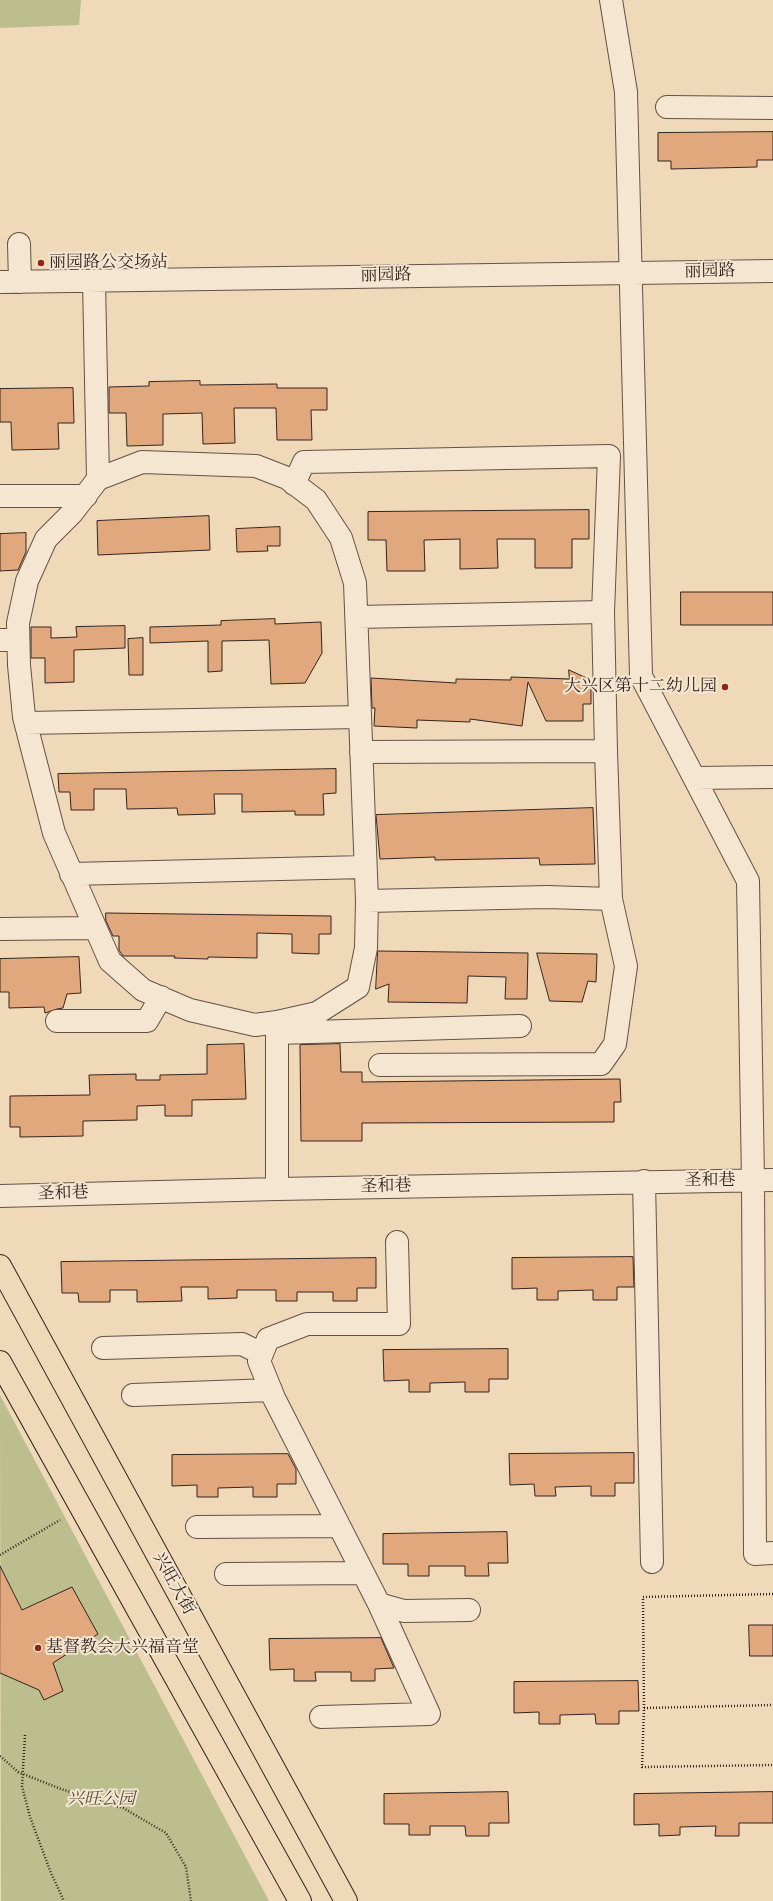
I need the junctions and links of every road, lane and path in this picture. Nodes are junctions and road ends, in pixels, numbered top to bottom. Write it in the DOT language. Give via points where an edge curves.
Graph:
graph roads {
  1 [pos="611,0"];
  2 [pos="667,107"];
  3 [pos="773,108"];
  4 [pos="19,244"];
  5 [pos="773,271"];
  6 [pos="631,272"];
  7 [pos="94,281"];
  8 [pos="10,282"];
  9 [pos="294,484"];
  10 [pos="92,488"];
  11 [pos="0,496"];
  12 [pos="603,612"];
  13 [pos="357,618"];
  14 [pos="9,640"];
  15 [pos="360,717"];
  16 [pos="26,723"];
  17 [pos="606,751"];
  18 [pos="361,752"];
  19 [pos="695,778"];
  20 [pos="773,778"];
  21 [pos="366,867"];
  22 [pos="71,874"];
  23 [pos="611,899"];
  24 [pos="367,901"];
  25 [pos="94,928"];
  26 [pos="0,929"];
  27 [pos="161,997"];
  28 [pos="57,1021"];
  29 [pos="520,1026"];
  30 [pos="277,1028"];
  31 [pos="380,1065"];
  32 [pos="763,1180"];
  33 [pos="644,1182"];
  34 [pos="277,1189"];
  35 [pos="0,1196"];
  36 [pos="397,1242"];
  37 [pos="0,1266"];
  38 [pos="103,1348"];
  39 [pos="262,1354"];
  40 [pos="0,1362"];
  41 [pos="271,1390"];
  42 [pos="133,1395"];
  43 [pos="60,1520"];
  44 [pos="339,1526"];
  45 [pos="197,1527"];
  46 [pos="764,1553"];
  47 [pos="0,1555"];
  48 [pos="652,1562"];
  49 [pos="363,1573"];
  50 [pos="226,1574"];
  51 [pos="773,1594"];
  52 [pos="379,1604"];
  53 [pos="469,1610"];
  54 [pos="773,1705"];
  55 [pos="644,1708"];
  56 [pos="321,1717"];
  57 [pos="25,1735"];
  58 [pos="0,1756"];
  59 [pos="773,1765"];
  60 [pos="24,1774"];
  61 [pos="64,1901"];
  62 [pos="191,1901"];
  63 [pos="300,1901"];
  64 [pos="346,1901"];
  1 -- 6 [label="street" via="626,92"];
  2 -- 3 [label="street"];
  4 -- 8 [label="street"];
  5 -- 6 [label="street, 丽园路"];
  6 -- 7 [label="street, 丽园路"];
  6 -- 19 [label="street" via="641,676"];
  7 -- 8 [label="street, 丽园路"];
  7 -- 10 [label="street"];
  9 -- 10 [label="street" via="287,478 256,466 142,462"];
  9 -- 12 [label="street" via="304,462 609,456"];
  9 -- 13 [label="street" via="316,500 341,538 355,583"];
  10 -- 11 [label="street"];
  10 -- 14 [label="street" via="46,539 27,581 18,623"];
  12 -- 13 [label="street"];
  12 -- 17 [label="street"];
  13 -- 15 [label="street"];
  14 -- 16 [label="street" via="18,665"];
  15 -- 16 [label="street"];
  15 -- 18 [label="street"];
  16 -- 22 [label="street" via="54,833"];
  17 -- 18 [label="street"];
  17 -- 23 [label="street"];
  18 -- 21 [label="street"];
  19 -- 20 [label="street"];
  19 -- 32 [label="street" via="748,881"];
  21 -- 22 [label="street"];
  21 -- 24 [label="street"];
  22 -- 25 [label="street"];
  23 -- 24 [label="street" via="547,897"];
  23 -- 31 [label="street" via="626,966 615,1044 601,1064"];
  24 -- 30 [label="street" via="366,948 358,987 317,1013"];
  25 -- 26 [label="street"];
  25 -- 27 [label="street" via="110,962 143,990"];
  27 -- 28 [label="street" via="147,1021"];
  27 -- 30 [label="street" via="190,1010"];
  29 -- 30 [label="street"];
  30 -- 34 [label="street"];
  32 -- 33 [label="street, 圣和巷"];
  32 -- 46 [label="street"];
  33 -- 34 [label="street, 圣和巷"];
  33 -- 48 [label="street"];
  34 -- 35 [label="street, 圣和巷"];
  36 -- 39 [label="street" via="399,1324 307,1324 268,1339"];
  37 -- 64 [label="main road, 兴旺大街"];
  38 -- 39 [label="street" via="242,1344"];
  39 -- 41 [label="street" via="259,1361"];
  40 -- 63 [label="main road"];
  41 -- 42 [label="street"];
  41 -- 44 [label="street"];
  43 -- 47 [label="path"];
  44 -- 45 [label="street"];
  44 -- 49 [label="street"];
  49 -- 50 [label="street"];
  49 -- 52 [label="street"];
  51 -- 55 [label="path" via="642,1597"];
  52 -- 53 [label="street" via="404,1611"];
  52 -- 56 [label="street" via="429,1714"];
  54 -- 55 [label="path"];
  55 -- 59 [label="path" via="642,1767"];
  57 -- 60 [label="path"];
  58 -- 60 [label="path"];
  60 -- 61 [label="path" via="22,1786 30,1817"];
  60 -- 62 [label="path" via="61,1790 123,1808 166,1833 186,1867"];
}
